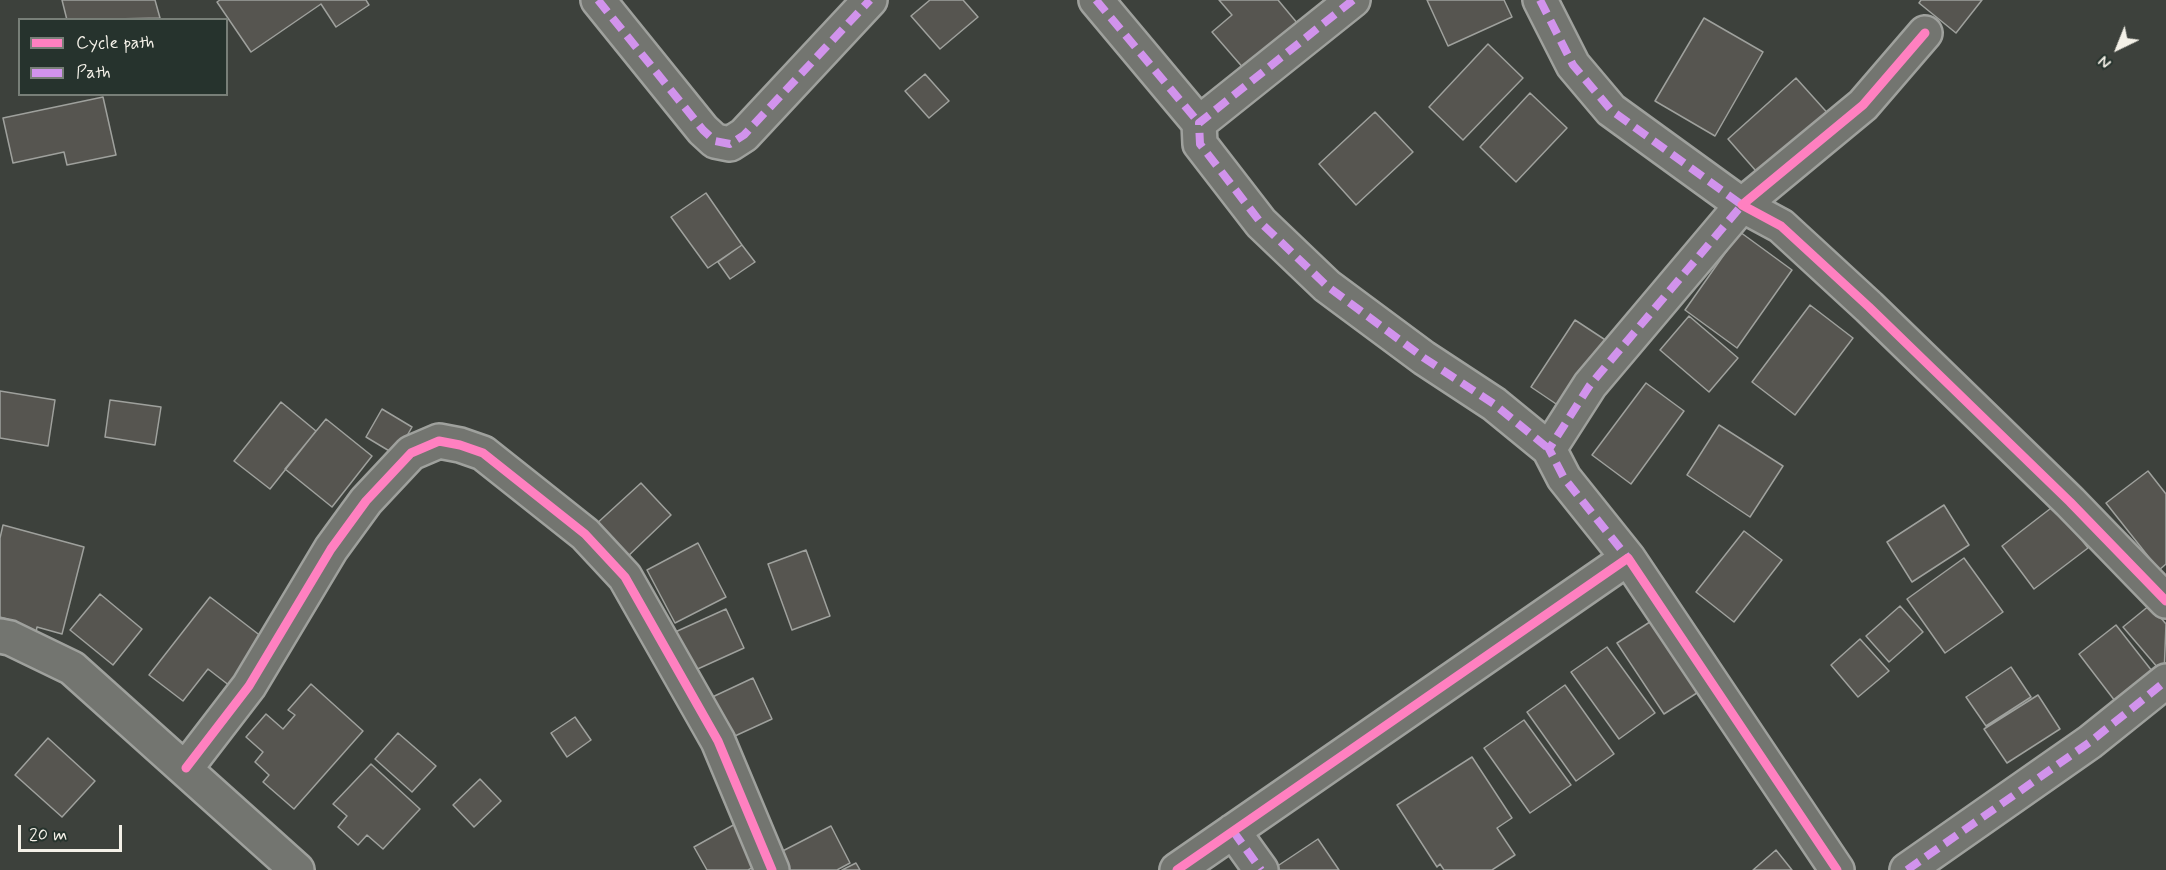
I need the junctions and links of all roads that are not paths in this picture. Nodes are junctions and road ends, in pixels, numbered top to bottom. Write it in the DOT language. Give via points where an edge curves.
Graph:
graph roads {
  1 [pos="598,0"];
  2 [pos="870,0"];
  3 [pos="1096,0"];
  4 [pos="1353,0"];
  5 [pos="1540,0"];
  6 [pos="1925,33"];
  7 [pos="1199,123"];
  8 [pos="1742,205"];
  9 [pos="1549,449"];
  10 [pos="1628,558"];
  11 [pos="2166,601"];
  12 [pos="0,636"];
  13 [pos="2166,681"];
  14 [pos="186,768"];
  15 [pos="1233,831"];
  16 [pos="297,870"];
  17 [pos="772,870"];
  18 [pos="1177,870"];
  19 [pos="1261,870"];
  20 [pos="1837,870"];
  21 [pos="1907,870"];
  1 -- 2 [label="street" via="703,130 715,141 730,144 744,135"];
  3 -- 7 [label="street"];
  4 -- 7 [label="street"];
  5 -- 8 [label="street" via="1573,65 1611,110"];
  6 -- 8 [label="street" via="1863,105"];
  7 -- 9 [label="street" via="1200,144 1261,222 1327,286 1494,404"];
  8 -- 9 [label="street" via="1590,385"];
  8 -- 11 [label="street" via="1781,226 1869,307"];
  9 -- 10 [label="street" via="1564,478"];
  10 -- 15 [label="street"];
  10 -- 20 [label="street"];
  12 -- 14 [label="street" via="72,668"];
  13 -- 21 [label="street" via="2090,742"];
  14 -- 16 [label="street"];
  14 -- 17 [label="street" via="249,686 331,549 366,501 411,453 439,441 460,444 483,453 585,534 625,577 718,741"];
  15 -- 18 [label="street"];
  15 -- 19 [label="street"];
}
